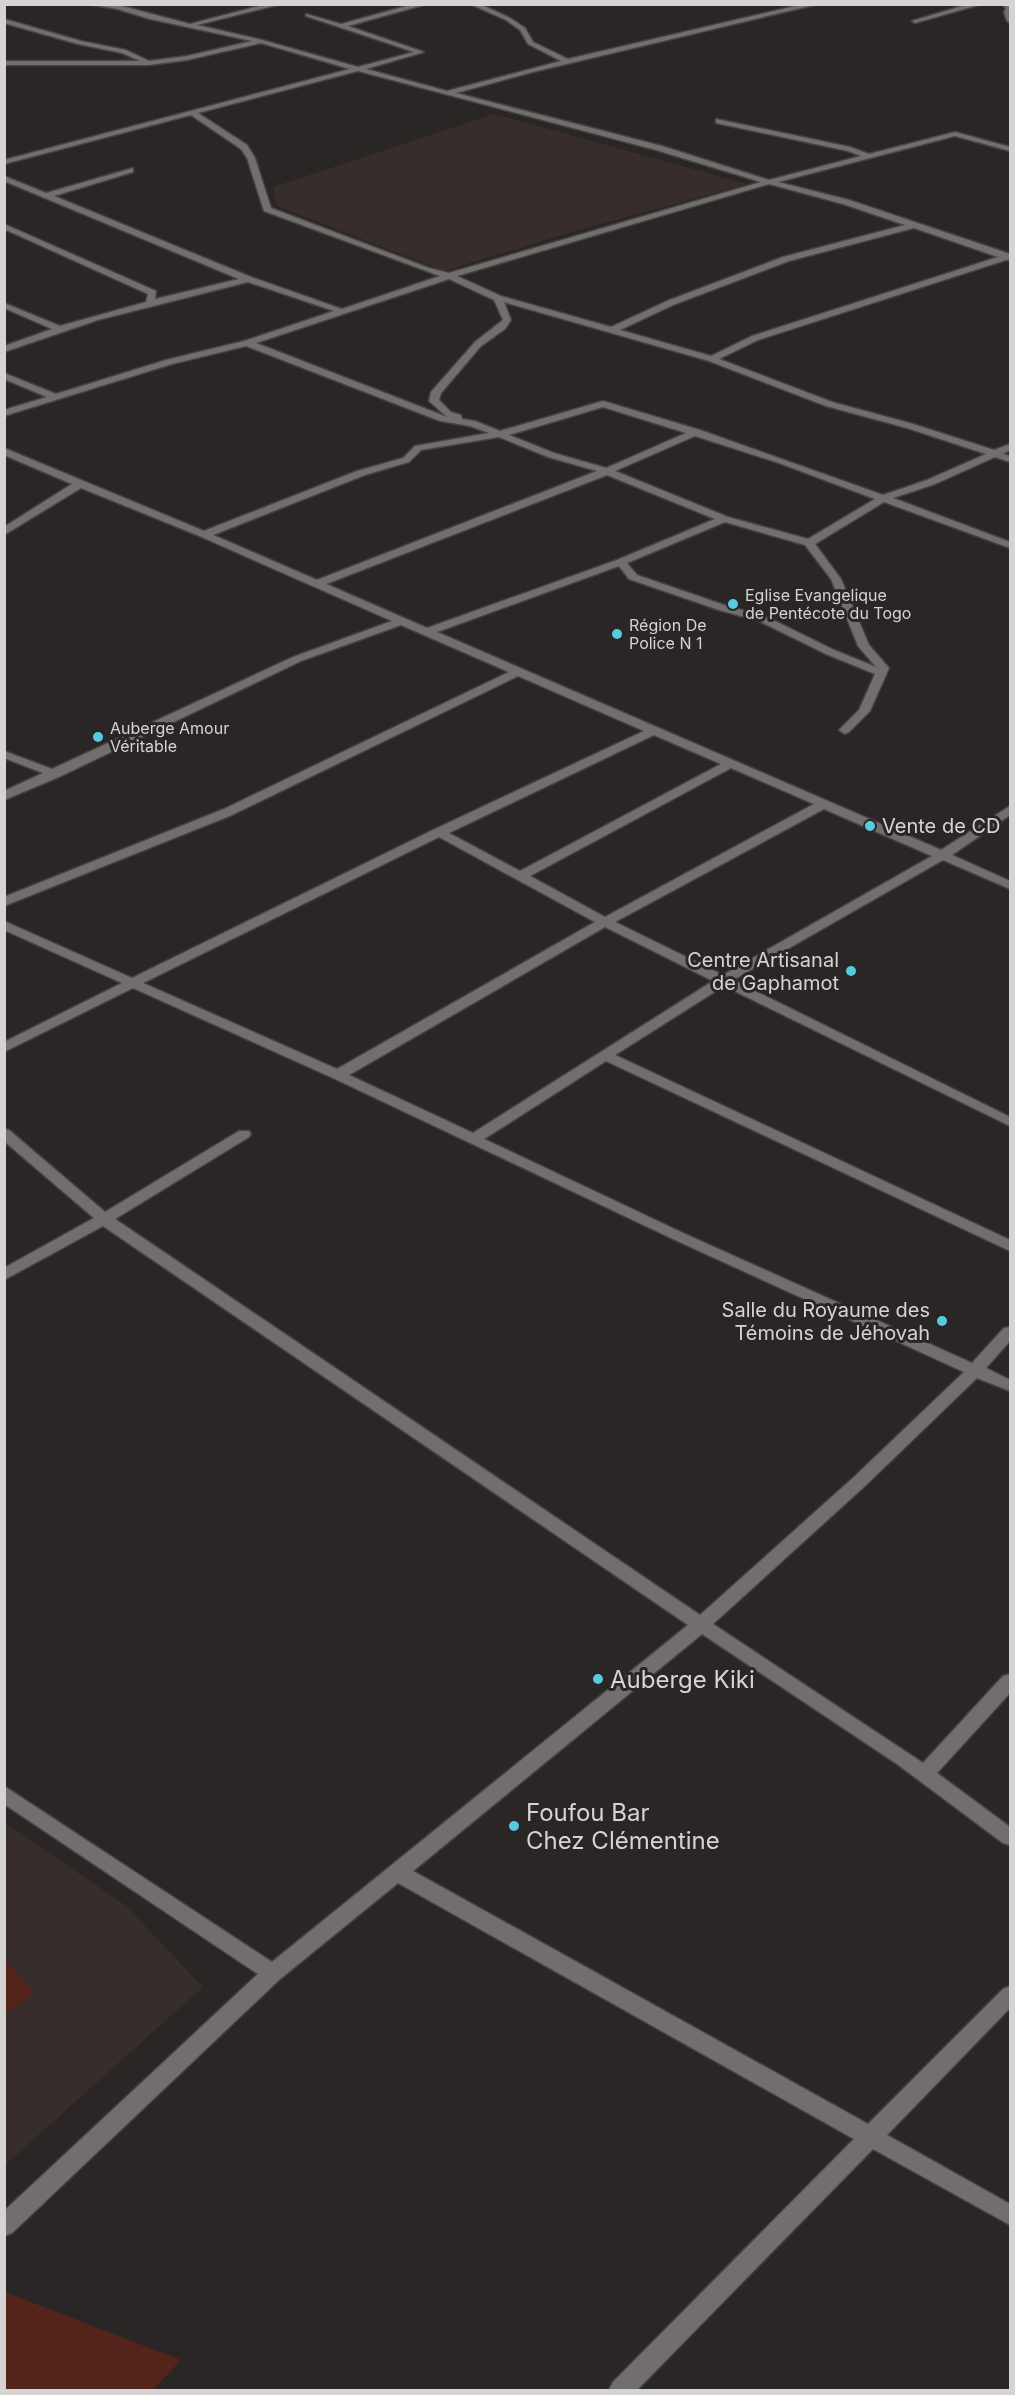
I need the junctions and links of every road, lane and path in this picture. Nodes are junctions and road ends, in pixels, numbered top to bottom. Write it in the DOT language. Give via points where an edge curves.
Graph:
graph roads {
  1 [pos="91,4"];
  2 [pos="278,4"];
  3 [pos="424,4"];
  4 [pos="473,4"];
  5 [pos="815,4"];
  6 [pos="979,4"];
  7 [pos="1005,5"];
  8 [pos="308,15"];
  9 [pos="4,21"];
  10 [pos="915,21"];
  11 [pos="1011,21"];
  12 [pos="187,25"];
  13 [pos="344,25"];
  14 [pos="261,41"];
  15 [pos="4,55"];
  16 [pos="568,62"];
  17 [pos="4,63"];
  18 [pos="149,63"];
  19 [pos="14,64"];
  20 [pos="359,69"];
  21 [pos="450,92"];
  22 [pos="191,112"];
  23 [pos="719,121"];
  24 [pos="1011,149"];
  25 [pos="870,157"];
  26 [pos="4,162"];
  27 [pos="130,170"];
  28 [pos="4,178"];
  29 [pos="770,182"];
  30 [pos="44,196"];
  31 [pos="915,225"];
  32 [pos="4,226"];
  33 [pos="1009,256"];
  34 [pos="449,276"];
  35 [pos="248,279"];
  36 [pos="498,298"];
  37 [pos="150,303"];
  38 [pos="4,305"];
  39 [pos="341,311"];
  40 [pos="57,328"];
  41 [pos="612,330"];
  42 [pos="247,343"];
  43 [pos="4,350"];
  44 [pos="712,359"];
  45 [pos="4,376"];
  46 [pos="56,397"];
  47 [pos="4,413"];
  48 [pos="472,423"];
  49 [pos="697,432"];
  50 [pos="501,434"];
  51 [pos="1011,447"];
  52 [pos="6,452"];
  53 [pos="996,455"];
  54 [pos="1011,459"];
  55 [pos="607,471"];
  56 [pos="78,485"];
  57 [pos="884,498"];
  58 [pos="724,519"];
  59 [pos="4,532"];
  60 [pos="203,534"];
  61 [pos="809,543"];
  62 [pos="1011,545"];
  63 [pos="621,562"];
  64 [pos="316,584"];
  65 [pos="399,622"];
  66 [pos="425,633"];
  67 [pos="517,672"];
  68 [pos="880,673"];
  69 [pos="655,730"];
  70 [pos="845,730"];
  71 [pos="4,754"];
  72 [pos="731,763"];
  73 [pos="55,774"];
  74 [pos="4,796"];
  75 [pos="824,804"];
  76 [pos="1011,810"];
  77 [pos="439,832"];
  78 [pos="943,855"];
  79 [pos="520,876"];
  80 [pos="1011,885"];
  81 [pos="4,902"];
  82 [pos="605,922"];
  83 [pos="4,925"];
  84 [pos="722,981"];
  85 [pos="133,982"];
  86 [pos="4,1048"];
  87 [pos="604,1055"];
  88 [pos="338,1075"];
  89 [pos="1011,1122"];
  90 [pos="4,1132"];
  91 [pos="244,1134"];
  92 [pos="475,1138"];
  93 [pos="104,1219"];
  94 [pos="1011,1246"];
  95 [pos="4,1275"];
  96 [pos="1011,1332"];
  97 [pos="974,1371"];
  98 [pos="1011,1386"];
  99 [pos="701,1625"];
  100 [pos="1011,1681"];
  101 [pos="1002,1700"];
  102 [pos="925,1774"];
  103 [pos="4,1794"];
  104 [pos="1011,1838"];
  105 [pos="397,1872"];
  106 [pos="273,1973"];
  107 [pos="1011,1995"];
  108 [pos="872,2137"];
  109 [pos="1011,2215"];
  110 [pos="4,2226"];
  111 [pos="621,2391"];
  1 -- 12 [label="street"];
  2 -- 12 [label="street"];
  3 -- 13 [label="street"];
  4 -- 16 [label="street" via="524,29 530,43"];
  5 -- 16 [label="street"];
  6 -- 10 [label="street"];
  7 -- 11 [label="street"];
  8 -- 13 [label="street"];
  9 -- 18 [label="street" via="124,51"];
  12 -- 14 [label="street"];
  13 -- 20 [label="street" via="421,52"];
  14 -- 18 [label="street"];
  14 -- 20 [label="street"];
  15 -- 19 [label="street"];
  16 -- 21 [label="street"];
  17 -- 19 [label="street"];
  18 -- 19 [label="street"];
  20 -- 21 [label="street"];
  20 -- 22 [label="street"];
  21 -- 29 [label="street"];
  22 -- 26 [label="street"];
  22 -- 34 [label="street" via="244,147 267,209"];
  23 -- 25 [label="street" via="850,149"];
  24 -- 25 [label="street" via="955,134"];
  25 -- 29 [label="street"];
  27 -- 30 [label="street"];
  28 -- 30 [label="street"];
  29 -- 31 [label="street"];
  29 -- 34 [label="street"];
  30 -- 35 [label="street"];
  31 -- 33 [label="street"];
  31 -- 41 [label="street" via="786,259 670,303"];
  32 -- 37 [label="street" via="153,293"];
  33 -- 44 [label="street" via="755,338"];
  34 -- 36 [label="street"];
  34 -- 39 [label="street"];
  35 -- 37 [label="street"];
  35 -- 39 [label="street"];
  36 -- 41 [label="street"];
  36 -- 48 [label="street" via="507,320 478,344 441,385 434,400 448,414"];
  37 -- 40 [label="street"];
  38 -- 40 [label="street"];
  39 -- 42 [label="street"];
  40 -- 43 [label="street"];
  41 -- 44 [label="street"];
  42 -- 46 [label="street"];
  42 -- 48 [label="street" via="443,419"];
  44 -- 53 [label="street" via="829,404"];
  45 -- 46 [label="street"];
  46 -- 47 [label="street"];
  48 -- 50 [label="street"];
  49 -- 50 [label="street" via="603,404"];
  49 -- 55 [label="street"];
  49 -- 57 [label="street"];
  50 -- 55 [label="street" via="550,455"];
  50 -- 60 [label="street" via="418,448 405,460"];
  51 -- 53 [label="street"];
  52 -- 56 [label="street"];
  53 -- 54 [label="street"];
  53 -- 57 [label="street"];
  55 -- 58 [label="street"];
  55 -- 64 [label="street"];
  56 -- 59 [label="street"];
  56 -- 60 [label="street"];
  57 -- 61 [label="street"];
  57 -- 62 [label="street"];
  58 -- 61 [label="street"];
  58 -- 63 [label="street"];
  60 -- 64 [label="street"];
  61 -- 68 [label="street" via="836,579 864,646 883,668"];
  63 -- 66 [label="street"];
  63 -- 68 [label="street" via="633,577 763,619"];
  64 -- 65 [label="street"];
  65 -- 66 [label="street"];
  65 -- 73 [label="street" via="297,659"];
  66 -- 67 [label="street"];
  67 -- 69 [label="street"];
  67 -- 81 [label="street" via="228,812"];
  68 -- 70 [label="street" via="864,711"];
  69 -- 72 [label="street"];
  69 -- 77 [label="street"];
  71 -- 73 [label="street"];
  72 -- 75 [label="street"];
  72 -- 79 [label="street"];
  73 -- 74 [label="street"];
  75 -- 78 [label="street"];
  75 -- 82 [label="street"];
  76 -- 78 [label="street"];
  77 -- 79 [label="street"];
  77 -- 85 [label="street"];
  78 -- 80 [label="street"];
  78 -- 84 [label="street"];
  79 -- 82 [label="street"];
  82 -- 84 [label="street"];
  82 -- 88 [label="street"];
  83 -- 85 [label="street"];
  84 -- 87 [label="street"];
  84 -- 89 [label="street"];
  85 -- 86 [label="street"];
  85 -- 88 [label="street"];
  87 -- 92 [label="street"];
  87 -- 94 [label="street"];
  88 -- 92 [label="street"];
  90 -- 93 [label="street"];
  91 -- 93 [label="street"];
  92 -- 97 [label="street"];
  93 -- 95 [label="street"];
  93 -- 99 [label="street"];
  96 -- 97 [label="street"];
  97 -- 98 [label="street"];
  97 -- 99 [label="street"];
  99 -- 102 [label="street"];
  99 -- 105 [label="street"];
  100 -- 101 [label="street"];
  101 -- 102 [label="street"];
  102 -- 104 [label="street"];
  103 -- 106 [label="street"];
  105 -- 106 [label="street"];
  105 -- 108 [label="street"];
  106 -- 110 [label="street"];
  107 -- 108 [label="street"];
  108 -- 109 [label="street"];
  108 -- 111 [label="street"];
}
